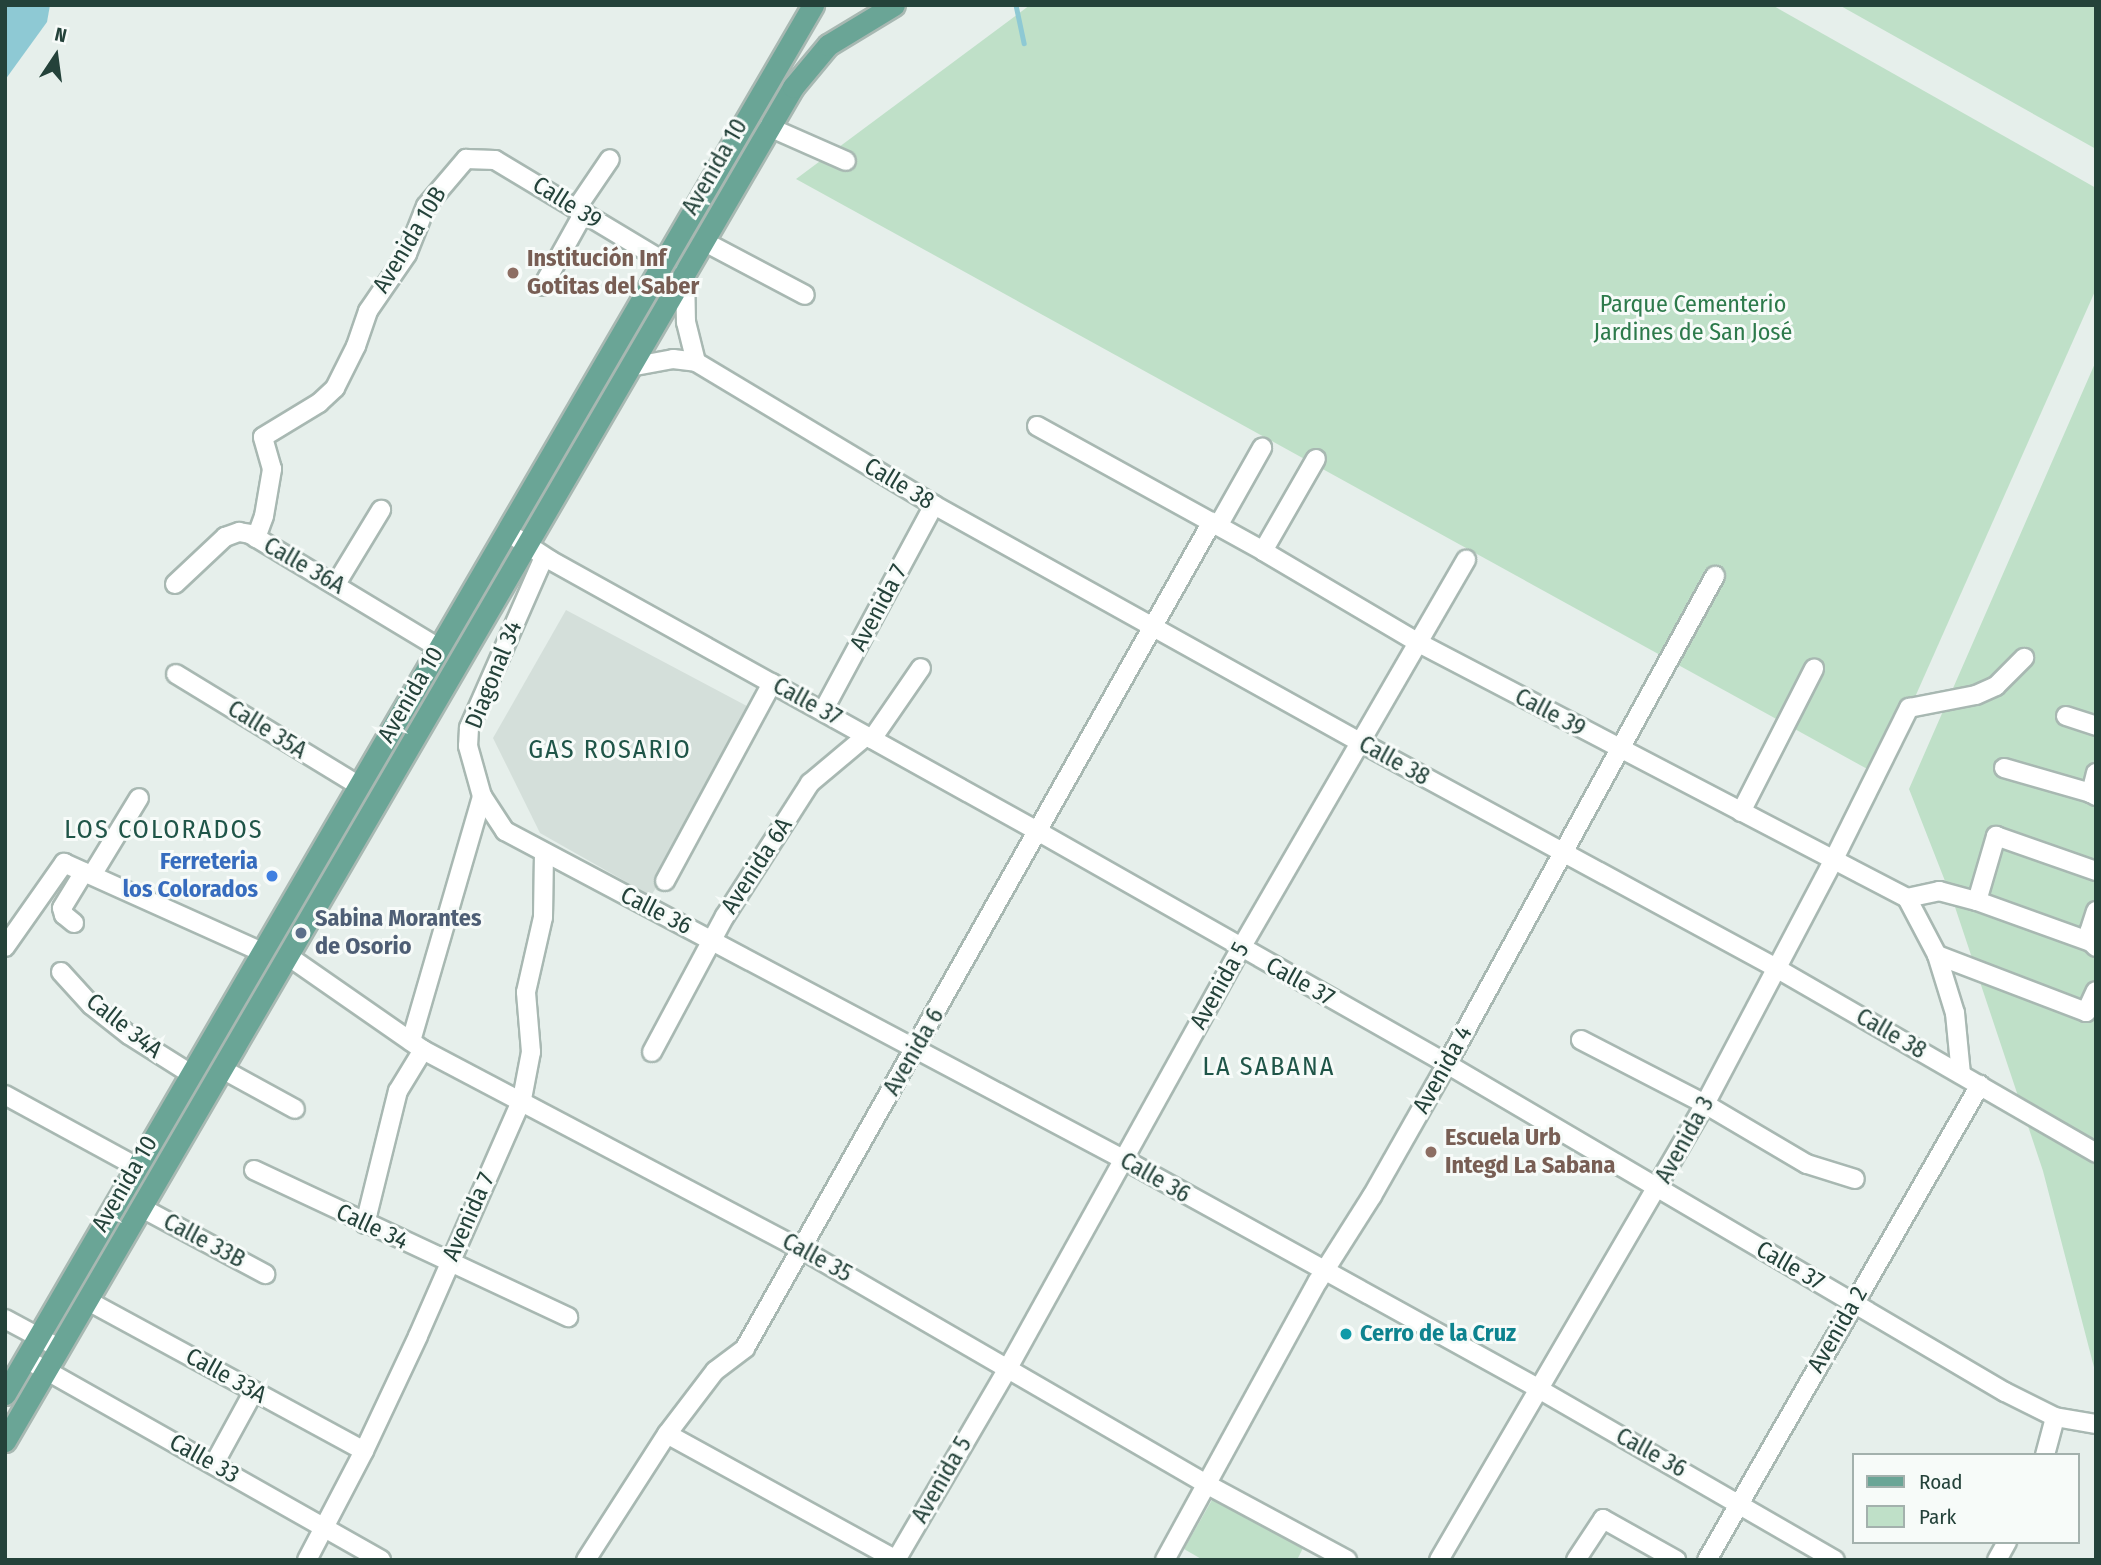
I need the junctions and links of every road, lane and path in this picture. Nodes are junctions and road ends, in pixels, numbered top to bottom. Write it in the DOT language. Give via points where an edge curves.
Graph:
graph roads {
  1 [pos="813,5"];
  2 [pos="894,5"];
  3 [pos="769,127"];
  4 [pos="466,159"];
  5 [pos="610,159"];
  6 [pos="846,161"];
  7 [pos="580,211"];
  8 [pos="703,241"];
  9 [pos="663,261"];
  10 [pos="685,271"];
  11 [pos="543,286"];
  12 [pos="804,296"];
  13 [pos="696,362"];
  14 [pos="630,367"];
  15 [pos="1037,426"];
  16 [pos="1262,447"];
  17 [pos="1316,459"];
  18 [pos="934,505"];
  19 [pos="381,510"];
  20 [pos="1215,524"];
  21 [pos="506,532"];
  22 [pos="256,538"];
  23 [pos="525,544"];
  24 [pos="1263,551"];
  25 [pos="544,557"];
  26 [pos="1466,560"];
  27 [pos="1716,576"];
  28 [pos="175,584"];
  29 [pos="337,584"];
  30 [pos="1153,625"];
  31 [pos="1417,642"];
  32 [pos="439,648"];
  33 [pos="2024,658"];
  34 [pos="921,667"];
  35 [pos="1814,669"];
  36 [pos="176,674"];
  37 [pos="772,682"];
  38 [pos="823,711"];
  39 [pos="2066,716"];
  40 [pos="2096,726"];
  41 [pos="869,737"];
  42 [pos="1360,742"];
  43 [pos="1621,751"];
  44 [pos="2004,768"];
  45 [pos="2096,773"];
  46 [pos="358,785"];
  47 [pos="2093,794"];
  48 [pos="482,796"];
  49 [pos="139,798"];
  50 [pos="1741,812"];
  51 [pos="1039,832"];
  52 [pos="544,853"];
  53 [pos="1562,853"];
  54 [pos="1834,859"];
  55 [pos="2096,871"];
  56 [pos="88,874"];
  57 [pos="665,881"];
  58 [pos="1907,898"];
  59 [pos="1977,901"];
  60 [pos="2096,911"];
  61 [pos="74,923"];
  62 [pos="713,940"];
  63 [pos="2093,944"];
  64 [pos="5,947"];
  65 [pos="1241,948"];
  66 [pos="262,952"];
  67 [pos="288,956"];
  68 [pos="1937,956"];
  69 [pos="1776,968"];
  70 [pos="61,972"];
  71 [pos="2096,990"];
  72 [pos="1581,1040"];
  73 [pos="417,1045"];
  74 [pos="916,1048"];
  75 [pos="652,1052"];
  76 [pos="1447,1064"];
  77 [pos="222,1069"];
  78 [pos="191,1074"];
  79 [pos="1961,1074"];
  80 [pos="1980,1085"];
  81 [pos="5,1095"];
  82 [pos="522,1100"];
  83 [pos="1705,1104"];
  84 [pos="295,1109"];
  85 [pos="2096,1153"];
  86 [pos="1123,1159"];
  87 [pos="137,1167"];
  88 [pos="254,1170"];
  89 [pos="1855,1180"];
  90 [pos="1658,1188"];
  91 [pos="142,1208"];
  92 [pos="365,1224"];
  93 [pos="801,1249"];
  94 [pos="449,1262"];
  95 [pos="1324,1272"];
  96 [pos="265,1274"];
  97 [pos="88,1301"];
  98 [pos="1853,1303"];
  99 [pos="568,1317"];
  100 [pos="5,1319"];
  101 [pos="39,1337"];
  102 [pos="59,1348"];
  103 [pos="26,1359"];
  104 [pos="1008,1367"];
  105 [pos="47,1371"];
  106 [pos="1537,1388"];
  107 [pos="254,1391"];
  108 [pos="5,1394"];
  109 [pos="2055,1417"];
  110 [pos="2096,1424"];
  111 [pos="667,1434"];
  112 [pos="5,1441"];
  113 [pos="364,1451"];
  114 [pos="2046,1453"];
  115 [pos="214,1464"];
  116 [pos="1208,1485"];
  117 [pos="1741,1503"];
  118 [pos="323,1526"];
  119 [pos="2006,1544"];
  120 [pos="307,1560"];
  121 [pos="381,1560"];
  122 [pos="586,1560"];
  123 [pos="896,1560"];
  124 [pos="1165,1560"];
  125 [pos="1347,1560"];
  126 [pos="1439,1560"];
  127 [pos="1576,1560"];
  128 [pos="1676,1560"];
  129 [pos="1707,1560"];
  130 [pos="1835,1560"];
  131 [pos="1996,1560"];
  1 -- 9 [label="main road, Avenida 10"];
  2 -- 3 [label="main road, Avenida 10" via="828,45 793,87"];
  3 -- 6 [label="street"];
  3 -- 8 [label="main road, Avenida 10"];
  4 -- 7 [label="street, Calle 39" via="495,160"];
  4 -- 22 [label="street, Avenida 10B" via="426,206 407,254 383,285 335,388 263,438 272,469"];
  5 -- 7 [label="street"];
  7 -- 9 [label="street, Calle 39"];
  7 -- 11 [label="street"];
  8 -- 10 [label="main road, Avenida 10"];
  8 -- 12 [label="street"];
  9 -- 21 [label="main road, Avenida 10"];
  10 -- 13 [label="street" via="686,323"];
  10 -- 14 [label="main road, Avenida 10"];
  13 -- 14 [label="street, Calle 38" via="673,359"];
  13 -- 18 [label="street, Calle 38"];
  14 -- 23 [label="main road, Avenida 10"];
  15 -- 20 [label="street, Calle 39"];
  16 -- 20 [label="street, Avenida 6"];
  17 -- 24 [label="street"];
  18 -- 30 [label="street, Calle 38"];
  18 -- 38 [label="street, Avenida 7"];
  19 -- 29 [label="street"];
  20 -- 24 [label="street, Calle 39"];
  20 -- 30 [label="street, Avenida 6"];
  21 -- 23 [label="street, Calle 37"];
  21 -- 32 [label="main road, Avenida 10"];
  22 -- 28 [label="street, Calle 36A" via="239,532 225,537"];
  22 -- 29 [label="street, Calle 36A"];
  23 -- 25 [label="street, Calle 37"];
  23 -- 67 [label="main road, Avenida 10"];
  24 -- 31 [label="street, Calle 39"];
  25 -- 37 [label="street, Calle 37"];
  25 -- 48 [label="street, Diagonal 34" via="469,728 468,746"];
  26 -- 31 [label="street, Avenida 5"];
  27 -- 43 [label="street, Avenida 4"];
  29 -- 32 [label="street, Calle 36A"];
  30 -- 42 [label="street, Calle 38"];
  30 -- 51 [label="street, Avenida 6"];
  31 -- 42 [label="street, Avenida 5"];
  31 -- 43 [label="street, Calle 39"];
  32 -- 46 [label="main road, Avenida 10"];
  33 -- 54 [label="street, Avenida 3" via="1996,685 1976,695 1909,708"];
  34 -- 41 [label="street, Avenida 6A"];
  35 -- 50 [label="street"];
  36 -- 46 [label="street, Calle 35A"];
  37 -- 38 [label="street, Calle 37"];
  37 -- 57 [label="street"];
  38 -- 41 [label="street, Calle 37"];
  39 -- 40 [label="street"];
  41 -- 51 [label="street, Calle 37"];
  41 -- 62 [label="street, Avenida 6A" via="810,783"];
  42 -- 53 [label="street, Calle 38"];
  42 -- 65 [label="street, Avenida 5"];
  43 -- 50 [label="street, Calle 39"];
  43 -- 53 [label="street, Avenida 4"];
  44 -- 47 [label="street"];
  45 -- 47 [label="street"];
  46 -- 66 [label="main road, Avenida 10"];
  48 -- 52 [label="street, Calle 36" via="505,831"];
  48 -- 73 [label="street"];
  49 -- 56 [label="street"];
  50 -- 54 [label="street, Calle 39"];
  51 -- 65 [label="street, Calle 37"];
  51 -- 74 [label="street, Avenida 6"];
  52 -- 62 [label="street, Calle 36"];
  52 -- 82 [label="street, Avenida 7" via="543,917 526,992 531,1052"];
  53 -- 69 [label="street, Calle 38"];
  53 -- 76 [label="street, Avenida 4"];
  54 -- 58 [label="street, Calle 39"];
  54 -- 69 [label="street, Avenida 3"];
  55 -- 59 [label="street" via="1996,836"];
  56 -- 61 [label="street" via="62,908"];
  56 -- 64 [label="street" via="64,863"];
  56 -- 66 [label="street"];
  58 -- 59 [label="street" via="1939,891"];
  58 -- 68 [label="street"];
  59 -- 63 [label="street"];
  60 -- 63 [label="street" via="2089,932"];
  62 -- 74 [label="street, Calle 36"];
  62 -- 75 [label="street, Avenida 6A"];
  65 -- 76 [label="street, Calle 37"];
  65 -- 86 [label="street, Avenida 5"];
  66 -- 78 [label="main road, Avenida 10"];
  67 -- 73 [label="street, Calle 35"];
  67 -- 77 [label="main road, Avenida 10"];
  68 -- 71 [label="street" via="2085,1012"];
  68 -- 79 [label="street" via="1955,1013"];
  69 -- 79 [label="street, Calle 38"];
  69 -- 83 [label="street, Avenida 3"];
  70 -- 78 [label="street, Calle 34A" via="91,1005 129,1035"];
  72 -- 83 [label="street"];
  73 -- 82 [label="street, Calle 35"];
  73 -- 92 [label="street" via="398,1091"];
  74 -- 86 [label="street, Calle 36"];
  74 -- 93 [label="street, Avenida 6"];
  76 -- 90 [label="street, Calle 37"];
  76 -- 95 [label="street, Avenida 4"];
  77 -- 84 [label="street"];
  77 -- 91 [label="main road, Avenida 10"];
  78 -- 87 [label="main road, Avenida 10"];
  79 -- 80 [label="street, Calle 38"];
  80 -- 85 [label="street, Calle 38"];
  80 -- 98 [label="street, Avenida 2"];
  81 -- 87 [label="street"];
  82 -- 93 [label="street, Calle 35"];
  82 -- 94 [label="street, Avenida 7"];
  83 -- 89 [label="street" via="1807,1164"];
  83 -- 90 [label="street, Avenida 3"];
  86 -- 95 [label="street, Calle 36"];
  86 -- 104 [label="street, Avenida 5"];
  87 -- 101 [label="main road, Avenida 10"];
  88 -- 92 [label="street, Calle 34"];
  90 -- 98 [label="street, Calle 37"];
  90 -- 106 [label="street, Avenida 3"];
  91 -- 96 [label="street, Calle 33B"];
  91 -- 97 [label="main road, Avenida 10"];
  92 -- 94 [label="street, Calle 34"];
  93 -- 104 [label="street, Calle 35"];
  93 -- 111 [label="street, Avenida 6" via="746,1348 715,1371"];
  94 -- 99 [label="street, Calle 34"];
  94 -- 113 [label="street, Avenida 7"];
  95 -- 106 [label="street, Calle 36"];
  95 -- 116 [label="street, Avenida 4"];
  97 -- 102 [label="main road, Avenida 10"];
  97 -- 107 [label="street, Calle 33A"];
  98 -- 109 [label="street, Calle 37"];
  98 -- 117 [label="street, Avenida 2"];
  100 -- 101 [label="street"];
  101 -- 102 [label="street"];
  101 -- 103 [label="main road, Avenida 10"];
  102 -- 105 [label="main road, Avenida 10"];
  103 -- 105 [label="street, Calle 33"];
  103 -- 108 [label="main road, Avenida 10"];
  104 -- 116 [label="street, Calle 35"];
  104 -- 123 [label="street, Avenida 5"];
  105 -- 112 [label="main road, Avenida 10"];
  105 -- 115 [label="street, Calle 33"];
  106 -- 117 [label="street, Calle 36"];
  106 -- 126 [label="street, Avenida 3"];
  107 -- 113 [label="street, Calle 33A"];
  107 -- 115 [label="street"];
  109 -- 110 [label="street, Calle 37"];
  109 -- 114 [label="street"];
  111 -- 122 [label="street, Avenida 6"];
  111 -- 123 [label="street"];
  113 -- 118 [label="street, Avenida 7"];
  115 -- 118 [label="street, Calle 33"];
  116 -- 124 [label="street, Avenida 4"];
  116 -- 125 [label="street, Calle 35"];
  117 -- 129 [label="street, Avenida 2"];
  117 -- 130 [label="street, Calle 36"];
  118 -- 120 [label="street, Avenida 7"];
  118 -- 121 [label="street, Calle 33"];
  119 -- 131 [label="street"];
  127 -- 128 [label="street" via="1603,1519"];
}
